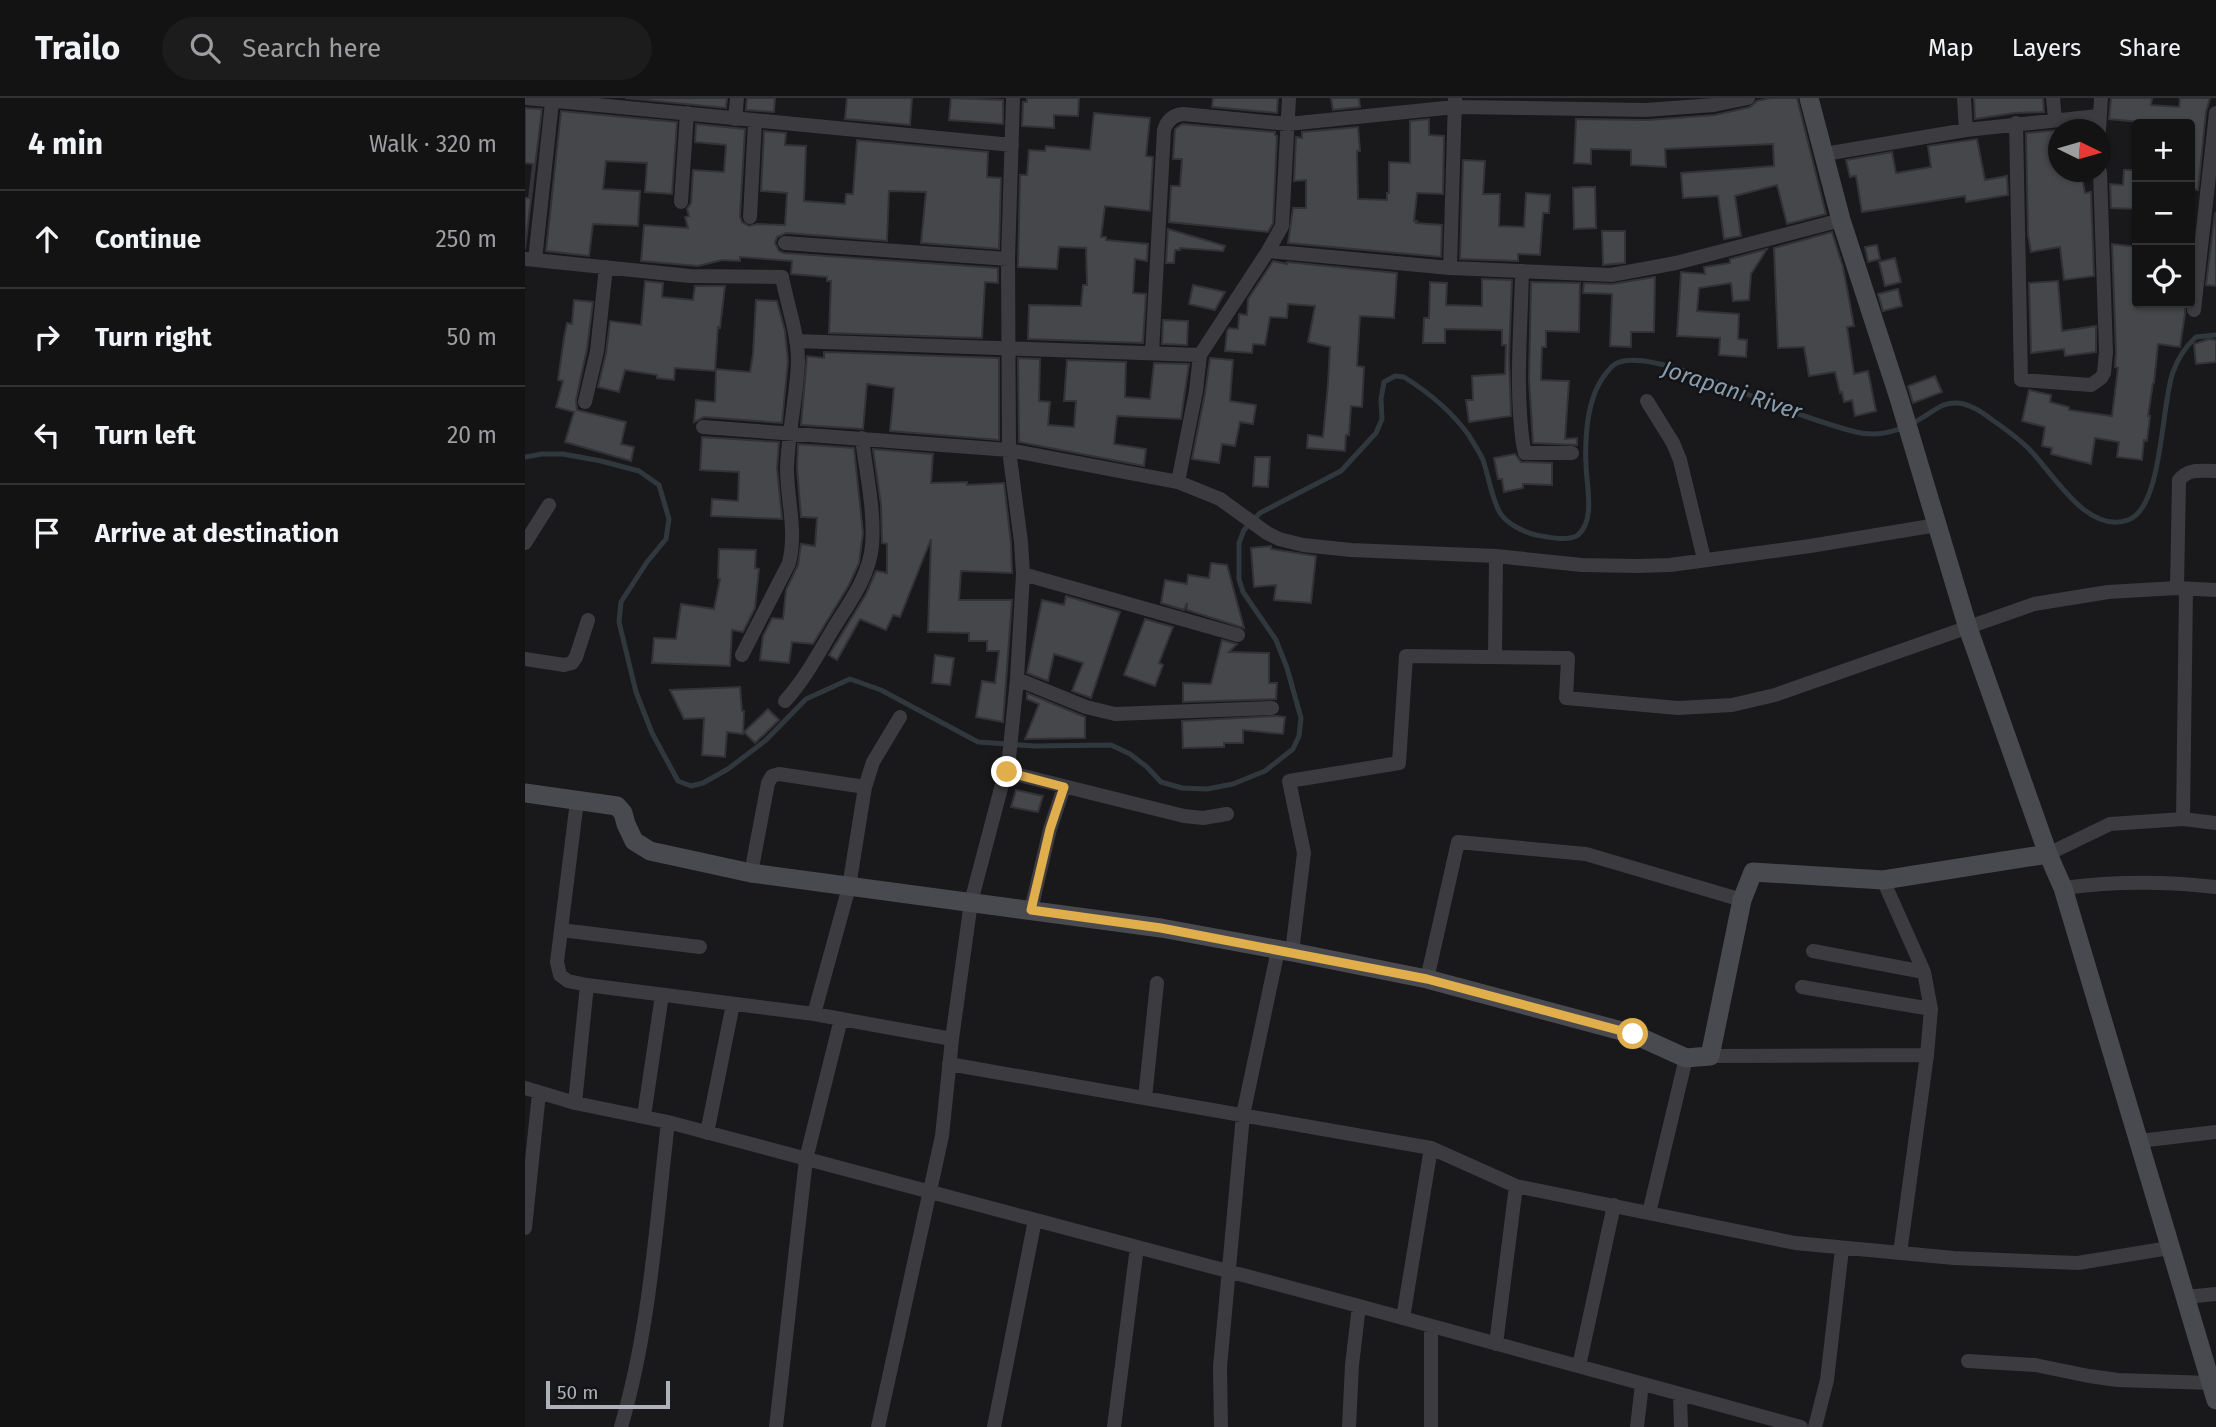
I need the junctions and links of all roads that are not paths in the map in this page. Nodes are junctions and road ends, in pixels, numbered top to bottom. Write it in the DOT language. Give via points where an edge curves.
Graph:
graph roads {
  1 [pos="525,98"];
  2 [pos="737,98"];
  3 [pos="1013,98"];
  4 [pos="1289,98"];
  5 [pos="1748,98"];
  6 [pos="1809,98"];
  7 [pos="1964,98"];
  8 [pos="2053,98"];
  9 [pos="2101,98"];
  10 [pos="552,102"];
  11 [pos="1455,102"];
  12 [pos="642,103"];
  13 [pos="1577,103"];
  14 [pos="2216,113"];
  15 [pos="687,114"];
  16 [pos="2055,119"];
  17 [pos="2099,119"];
  18 [pos="735,120"];
  19 [pos="2048,120"];
  20 [pos="755,121"];
  21 [pos="2015,123"];
  22 [pos="1288,124"];
  23 [pos="1966,130"];
  24 [pos="1012,145"];
  25 [pos="1825,154"];
  26 [pos="2100,182"];
  27 [pos="681,202"];
  28 [pos="750,216"];
  29 [pos="1841,220"];
  30 [pos="785,243"];
  31 [pos="1268,251"];
  32 [pos="530,259"];
  33 [pos="1008,259"];
  34 [pos="607,267"];
  35 [pos="1450,268"];
  36 [pos="1522,271"];
  37 [pos="2195,310"];
  38 [pos="796,341"];
  39 [pos="1007,348"];
  40 [pos="1152,353"];
  41 [pos="1200,355"];
  42 [pos="1647,401"];
  43 [pos="585,402"];
  44 [pos="703,427"];
  45 [pos="790,433"];
  46 [pos="862,438"];
  47 [pos="1009,450"];
  48 [pos="1572,453"];
  49 [pos="2216,471"];
  50 [pos="1178,482"];
  51 [pos="549,505"];
  52 [pos="1937,525"];
  53 [pos="525,543"];
  54 [pos="1496,556"];
  55 [pos="1704,559"];
  56 [pos="1023,574"];
  57 [pos="2181,588"];
  58 [pos="2216,590"];
  59 [pos="588,620"];
  60 [pos="1968,628"];
  61 [pos="1238,635"];
  62 [pos="742,655"];
  63 [pos="1495,656"];
  64 [pos="525,659"];
  65 [pos="1017,679"];
  66 [pos="785,701"];
  67 [pos="1272,708"];
  68 [pos="900,717"];
  69 [pos="1008,765"];
  70 [pos="865,786"];
  71 [pos="1064,787"];
  72 [pos="525,793"];
  73 [pos="577,801"];
  74 [pos="1227,814"];
  75 [pos="2183,818"];
  76 [pos="2216,824"];
  77 [pos="2048,854"];
  78 [pos="751,873"];
  79 [pos="1883,880"];
  80 [pos="849,887"];
  81 [pos="2216,887"];
  82 [pos="2063,888"];
  83 [pos="1742,900"];
  84 [pos="971,902"];
  85 [pos="1031,910"];
  86 [pos="561,930"];
  87 [pos="700,947"];
  88 [pos="1285,951"];
  89 [pos="1812,951"];
  90 [pos="1924,972"];
  91 [pos="1427,979"];
  92 [pos="1157,983"];
  93 [pos="587,985"];
  94 [pos="1803,987"];
  95 [pos="662,995"];
  96 [pos="733,1004"];
  97 [pos="1931,1009"];
  98 [pos="814,1014"];
  99 [pos="841,1019"];
  100 [pos="951,1039"];
  101 [pos="1927,1055"];
  102 [pos="1710,1056"];
  103 [pos="1686,1058"];
  104 [pos="949,1064"];
  105 [pos="532,1091"];
  106 [pos="1145,1098"];
  107 [pos="575,1103"];
  108 [pos="1243,1115"];
  109 [pos="644,1116"];
  110 [pos="667,1122"];
  111 [pos="2216,1132"];
  112 [pos="707,1133"];
  113 [pos="2139,1141"];
  114 [pos="1431,1148"];
  115 [pos="807,1159"];
  116 [pos="1516,1186"];
  117 [pos="928,1192"];
  118 [pos="1614,1205"];
  119 [pos="1649,1213"];
  120 [pos="1035,1220"];
  121 [pos="525,1228"];
  122 [pos="1137,1247"];
  123 [pos="2169,1248"];
  124 [pos="1842,1249"];
  125 [pos="1900,1252"];
  126 [pos="1227,1271"];
  127 [pos="2216,1294"];
  128 [pos="2186,1297"];
  129 [pos="1359,1306"];
  130 [pos="1403,1318"];
  131 [pos="1431,1326"];
  132 [pos="1496,1344"];
  133 [pos="1968,1361"];
  134 [pos="1579,1366"];
  135 [pos="2213,1380"];
  136 [pos="1642,1384"];
  137 [pos="1680,1394"];
  138 [pos="621,1427"];
  139 [pos="776,1427"];
  140 [pos="878,1427"];
  141 [pos="994,1427"];
  142 [pos="1114,1427"];
  143 [pos="1221,1427"];
  144 [pos="1349,1427"];
  145 [pos="1431,1427"];
  146 [pos="1637,1427"];
  147 [pos="1681,1427"];
  148 [pos="1801,1427"];
  149 [pos="1815,1427"];
  1 -- 10 [label="street"];
  2 -- 18 [label="street"];
  3 -- 24 [label="street"];
  4 -- 22 [label="street"];
  5 -- 13 [label="street" via="1680,108"];
  6 -- 25 [label="street"];
  7 -- 23 [label="street"];
  8 -- 16 [label="street"];
  9 -- 17 [label="street"];
  10 -- 12 [label="street"];
  10 -- 32 [label="street"];
  11 -- 13 [label="street"];
  11 -- 22 [label="street"];
  11 -- 35 [label="street"];
  12 -- 15 [label="street"];
  14 -- 37 [label="street"];
  15 -- 18 [label="street"];
  15 -- 27 [label="street"];
  18 -- 20 [label="street"];
  19 -- 21 [label="street"];
  20 -- 24 [label="street"];
  20 -- 28 [label="street"];
  21 -- 23 [label="street"];
  21 -- 26 [label="street" via="2021,380 2091,385 2104,373"];
  22 -- 31 [label="street" via="1282,226"];
  22 -- 40 [label="street" via="1184,114 1168,122"];
  23 -- 25 [label="street"];
  24 -- 33 [label="street"];
  25 -- 29 [label="street"];
  29 -- 36 [label="street" via="1611,275"];
  29 -- 52 [label="street"];
  30 -- 33 [label="street"];
  31 -- 35 [label="street"];
  31 -- 41 [label="street"];
  32 -- 34 [label="street"];
  33 -- 39 [label="street"];
  34 -- 38 [label="street" via="690,276 782,276"];
  34 -- 43 [label="street" via="597,351"];
  35 -- 36 [label="street"];
  36 -- 48 [label="street" via="1518,380 1525,453"];
  38 -- 39 [label="street"];
  38 -- 45 [label="street"];
  39 -- 40 [label="street"];
  39 -- 47 [label="street"];
  40 -- 41 [label="street"];
  41 -- 50 [label="street"];
  42 -- 55 [label="street" via="1680,460"];
  44 -- 45 [label="street"];
  45 -- 46 [label="street"];
  45 -- 62 [label="street" via="787,470 792,550"];
  46 -- 47 [label="street"];
  46 -- 66 [label="street" via="873,534 868,565 800,684"];
  47 -- 50 [label="street"];
  47 -- 56 [label="street"];
  49 -- 57 [label="street" via="2185,473 2179,480"];
  50 -- 54 [label="street" via="1220,499 1267,533 1290,542 1351,550"];
  51 -- 53 [label="street"];
  52 -- 55 [label="street"];
  52 -- 60 [label="street"];
  54 -- 55 [label="street" via="1637,566"];
  54 -- 63 [label="street"];
  56 -- 61 [label="street"];
  56 -- 65 [label="street"];
  57 -- 58 [label="street"];
  57 -- 60 [label="street" via="2108,592 2034,604"];
  57 -- 75 [label="street"];
  59 -- 64 [label="street" via="572,663"];
  60 -- 63 [label="street" via="1775,695 1732,705 1678,708 1566,698 1567,658"];
  60 -- 77 [label="street"];
  63 -- 88 [label="street" via="1406,656 1399,763 1289,781 1304,853"];
  65 -- 67 [label="street" via="1115,714"];
  65 -- 69 [label="street"];
  68 -- 70 [label="street" via="873,762"];
  69 -- 71 [label="street"];
  69 -- 84 [label="street"];
  70 -- 78 [label="street" via="772,776"];
  70 -- 80 [label="street"];
  71 -- 74 [label="street" via="1184,816"];
  71 -- 85 [label="street"];
  72 -- 73 [label="street"];
  73 -- 78 [label="street" via="617,806 634,841 650,851"];
  73 -- 86 [label="street"];
  75 -- 76 [label="street"];
  75 -- 77 [label="street" via="2110,824"];
  77 -- 79 [label="street"];
  77 -- 82 [label="street"];
  78 -- 80 [label="street"];
  79 -- 83 [label="street" via="1753,872"];
  79 -- 90 [label="street"];
  80 -- 84 [label="street"];
  80 -- 98 [label="street"];
  81 -- 82 [label="street" via="2131,881"];
  82 -- 113 [label="street"];
  83 -- 91 [label="street" via="1586,854 1458,842"];
  83 -- 102 [label="street"];
  84 -- 85 [label="street"];
  84 -- 100 [label="street"];
  85 -- 88 [label="street"];
  86 -- 87 [label="street"];
  86 -- 93 [label="street" via="560,975"];
  88 -- 91 [label="street"];
  88 -- 108 [label="street"];
  89 -- 90 [label="street"];
  90 -- 97 [label="street"];
  91 -- 103 [label="street" via="1633,1034"];
  92 -- 106 [label="street"];
  93 -- 95 [label="street"];
  93 -- 107 [label="street"];
  94 -- 97 [label="street"];
  95 -- 96 [label="street"];
  95 -- 109 [label="street"];
  96 -- 98 [label="street"];
  96 -- 112 [label="street"];
  97 -- 101 [label="street"];
  98 -- 99 [label="street"];
  99 -- 100 [label="street"];
  99 -- 115 [label="street"];
  100 -- 104 [label="street"];
  101 -- 102 [label="street"];
  101 -- 125 [label="street"];
  102 -- 103 [label="street"];
  103 -- 119 [label="street"];
  104 -- 106 [label="street"];
  104 -- 117 [label="street" via="942,1136"];
  105 -- 107 [label="street"];
  105 -- 121 [label="street"];
  106 -- 108 [label="street"];
  107 -- 109 [label="street"];
  108 -- 114 [label="street"];
  108 -- 126 [label="street"];
  109 -- 110 [label="street"];
  110 -- 112 [label="street"];
  110 -- 138 [label="street" via="645,1326"];
  111 -- 113 [label="street"];
  112 -- 115 [label="street"];
  113 -- 123 [label="street"];
  114 -- 116 [label="street"];
  114 -- 130 [label="street"];
  115 -- 117 [label="street"];
  115 -- 139 [label="street"];
  116 -- 118 [label="street"];
  116 -- 132 [label="street"];
  117 -- 120 [label="street"];
  117 -- 140 [label="street"];
  118 -- 119 [label="street"];
  118 -- 134 [label="street"];
  119 -- 124 [label="street"];
  120 -- 122 [label="street"];
  120 -- 141 [label="street"];
  122 -- 126 [label="street"];
  122 -- 142 [label="street"];
  123 -- 125 [label="street" via="2078,1263"];
  123 -- 128 [label="street"];
  124 -- 125 [label="street"];
  124 -- 149 [label="street" via="1829,1368"];
  126 -- 129 [label="street"];
  126 -- 143 [label="street"];
  127 -- 128 [label="street"];
  128 -- 135 [label="street"];
  129 -- 130 [label="street"];
  129 -- 144 [label="street"];
  130 -- 131 [label="street"];
  131 -- 132 [label="street"];
  131 -- 145 [label="street"];
  132 -- 134 [label="street"];
  133 -- 135 [label="street" via="2035,1365 2118,1380"];
  134 -- 136 [label="street"];
  136 -- 137 [label="street"];
  136 -- 146 [label="street"];
  137 -- 147 [label="street"];
  137 -- 148 [label="street"];
}
